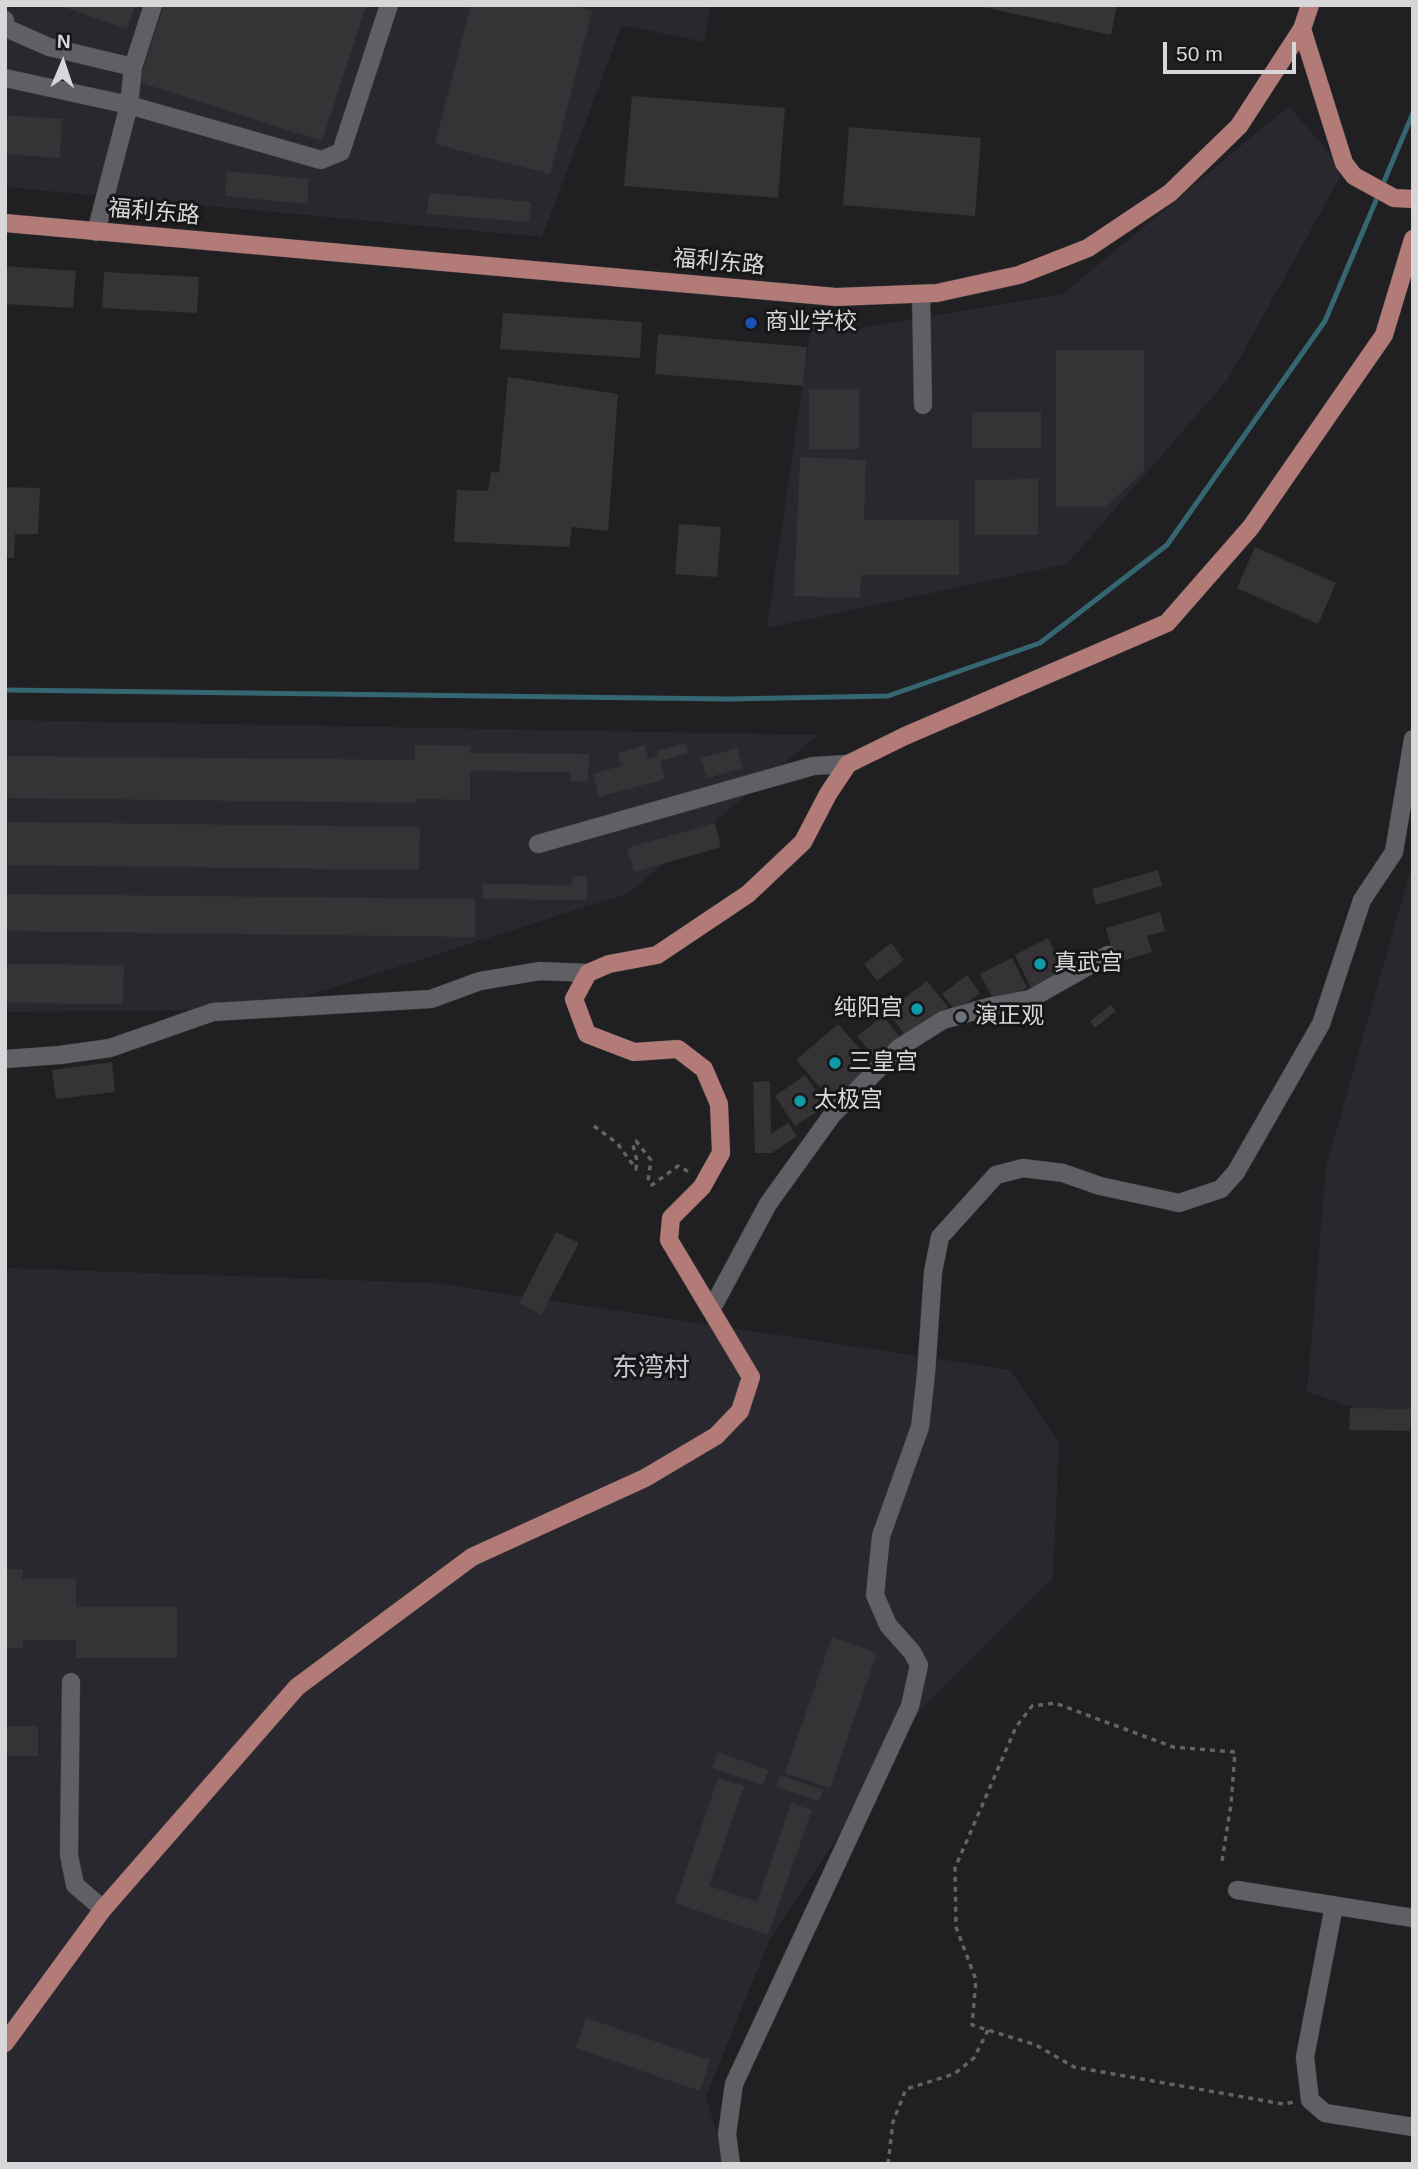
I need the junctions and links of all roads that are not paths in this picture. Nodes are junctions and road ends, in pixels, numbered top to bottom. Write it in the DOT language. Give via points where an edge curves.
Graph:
graph roads {
  1 [pos="153,5"];
  2 [pos="389,5"];
  3 [pos="1310,5"];
  4 [pos="5,20"];
  5 [pos="1302,29"];
  6 [pos="133,67"];
  7 [pos="5,78"];
  8 [pos="129,105"];
  9 [pos="1413,199"];
  10 [pos="5,223"];
  11 [pos="96,232"];
  12 [pos="1413,239"];
  13 [pos="1408,275"];
  14 [pos="921,294"];
  15 [pos="923,405"];
  16 [pos="1413,739"];
  17 [pos="848,764"];
  18 [pos="537,844"];
  19 [pos="1108,955"];
  20 [pos="588,973"];
  21 [pos="7,1058"];
  22 [pos="710,1310"];
  23 [pos="71,1682"];
  24 [pos="1237,1890"];
  25 [pos="1334,1906"];
  26 [pos="103,1909"];
  27 [pos="1413,1918"];
  28 [pos="5,2043"];
  29 [pos="1413,2127"];
  30 [pos="731,2164"];
  1 -- 6 [label="street"];
  2 -- 8 [label="street" via="341,152 321,160"];
  3 -- 5 [label="main road, 福利东路"];
  4 -- 6 [label="street" via="6,28 48,47"];
  5 -- 9 [label="main road" via="1344,163 1354,176 1394,198"];
  5 -- 14 [label="main road, 福利东路" via="1239,126 1170,193 1088,248 1019,275"];
  6 -- 8 [label="street"];
  7 -- 8 [label="street"];
  8 -- 11 [label="street"];
  10 -- 11 [label="main road, 福利东路"];
  11 -- 14 [label="main road, 福利东路" via="836,297"];
  12 -- 13 [label="main road"];
  13 -- 17 [label="main road" via="1384,335 1251,527 1167,623"];
  14 -- 15 [label="street"];
  16 -- 30 [label="street" via="1394,852 1362,900 1321,1024 1236,1172 1221,1189 1179,1203 1063,1173 1023,1168 996,1175 940,1237 920,1427 881,1536 875,1595 888,1625 919,1665 913,1692 734,2084 727,2134"];
  17 -- 18 [label="street" via="813,766"];
  17 -- 20 [label="main road" via="803,842 748,894 657,955"];
  19 -- 22 [label="street" via="1030,999 943,1020 900,1047 832,1115 768,1204"];
  20 -- 21 [label="street" via="540,971 481,981 431,999 213,1012 110,1048"];
  20 -- 22 [label="main road" via="574,999 587,1034 634,1052 678,1049 704,1069 719,1104 721,1153 702,1187 671,1218 669,1240"];
  22 -- 26 [label="main road" via="751,1377 740,1411 716,1436 645,1478 472,1557 297,1688"];
  23 -- 26 [label="street" via="69,1854 75,1885"];
  24 -- 25 [label="street"];
  25 -- 27 [label="street"];
  25 -- 29 [label="street" via="1305,2057 1310,2100 1325,2113"];
  26 -- 28 [label="main road"];
}
